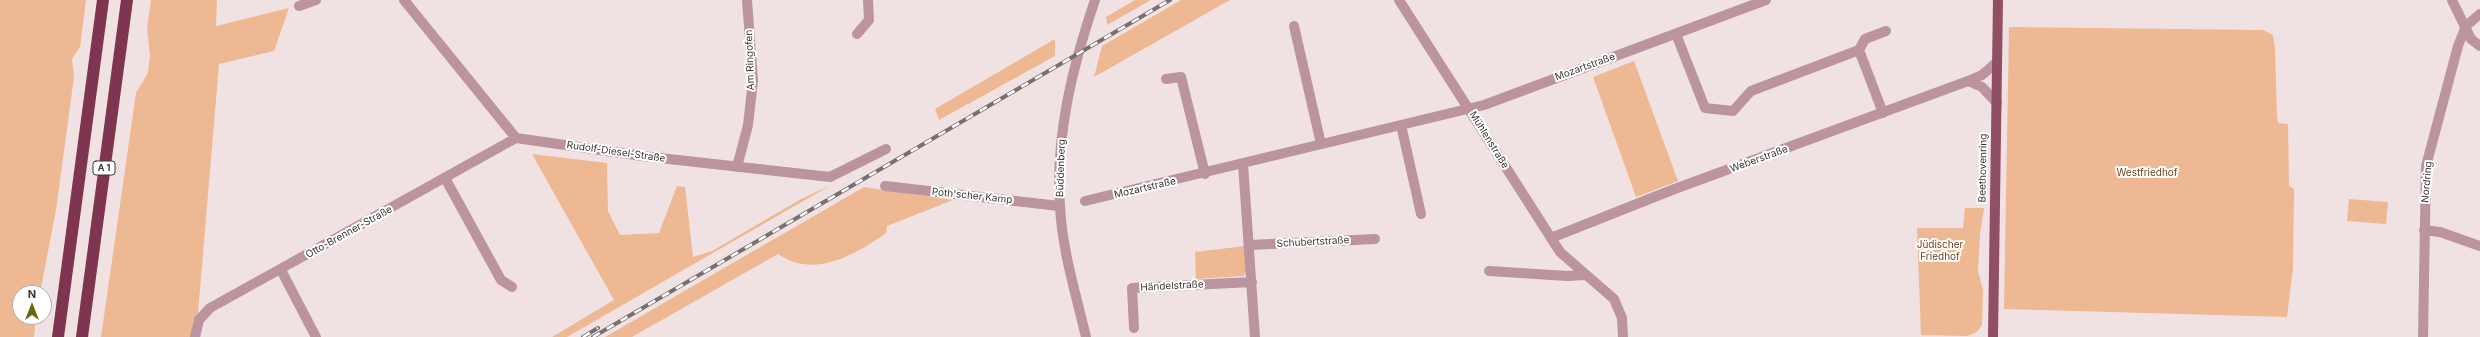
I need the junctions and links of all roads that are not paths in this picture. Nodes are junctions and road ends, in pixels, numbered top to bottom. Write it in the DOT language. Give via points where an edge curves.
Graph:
graph roads {
  1 [pos="103,0"];
  2 [pos="127,0"];
  3 [pos="316,0"];
  4 [pos="404,0"];
  5 [pos="747,0"];
  6 [pos="868,0"];
  7 [pos="1095,0"];
  8 [pos="1399,0"];
  9 [pos="1766,0"];
  10 [pos="1998,0"];
  11 [pos="2452,0"];
  12 [pos="299,6"];
  13 [pos="2480,14"];
  14 [pos="1294,26"];
  15 [pos="2466,26"];
  16 [pos="1886,31"];
  17 [pos="857,34"];
  18 [pos="1676,34"];
  19 [pos="2480,46"];
  20 [pos="1859,50"];
  21 [pos="1997,62"];
  22 [pos="1166,79"];
  23 [pos="1968,81"];
  24 [pos="1996,103"];
  25 [pos="1470,109"];
  26 [pos="1883,113"];
  27 [pos="1402,125"];
  28 [pos="516,138"];
  29 [pos="1321,144"];
  30 [pos="886,149"];
  31 [pos="1243,164"];
  32 [pos="737,166"];
  33 [pos="1205,174"];
  34 [pos="445,178"];
  35 [pos="885,186"];
  36 [pos="1085,202"];
  37 [pos="1060,206"];
  38 [pos="1420,214"];
  39 [pos="2424,230"];
  40 [pos="1551,238"];
  41 [pos="1375,239"];
  42 [pos="1250,245"];
  43 [pos="2480,246"];
  44 [pos="281,270"];
  45 [pos="1488,270"];
  46 [pos="1585,275"];
  47 [pos="1252,282"];
  48 [pos="512,287"];
  49 [pos="1134,328"];
  50 [pos="58,337"];
  51 [pos="82,337"];
  52 [pos="195,337"];
  53 [pos="316,337"];
  54 [pos="1086,337"];
  55 [pos="1255,337"];
  56 [pos="1623,337"];
  57 [pos="1993,337"];
  58 [pos="2423,337"];
  1 -- 50 [label="highway, A 1"];
  2 -- 51 [label="highway, A 1"];
  3 -- 12 [label="street"];
  4 -- 28 [label="street"];
  5 -- 32 [label="street, Am Ringofen" via="753,81 748,125"];
  6 -- 17 [label="street" via="870,20"];
  7 -- 37 [label="street, Büddenberg" via="1066,106"];
  8 -- 25 [label="street, Mühlenstraße"];
  9 -- 18 [label="street, Mozartstraße"];
  10 -- 21 [label="main road, Beethovenring"];
  11 -- 15 [label="street"];
  13 -- 15 [label="street, Nordring"];
  14 -- 29 [label="street"];
  15 -- 19 [label="street" via="2471,39"];
  15 -- 39 [label="street, Nordring" via="2456,53 2426,166"];
  16 -- 20 [label="street" via="1865,39"];
  18 -- 20 [label="street" via="1705,108 1733,111 1751,91"];
  18 -- 25 [label="street, Mozartstraße"];
  20 -- 26 [label="street"];
  21 -- 23 [label="street, Weberstraße"];
  21 -- 24 [label="main road, Beethovenring"];
  22 -- 33 [label="street" via="1180,77"];
  23 -- 24 [label="street" via="1982,87"];
  23 -- 26 [label="street, Weberstraße"];
  24 -- 57 [label="main road, Beethovenring"];
  25 -- 27 [label="street, Mozartstraße"];
  25 -- 40 [label="street, Mühlenstraße"];
  26 -- 40 [label="street, Weberstraße"];
  27 -- 29 [label="street, Mozartstraße"];
  27 -- 38 [label="street"];
  28 -- 32 [label="street, Rudolf-Diesel-Straße"];
  28 -- 34 [label="street, Otto-Brenner-Straße"];
  29 -- 31 [label="street, Mozartstraße"];
  30 -- 32 [label="street, Rudolf-Diesel-Straße" via="830,177"];
  31 -- 33 [label="street, Mozartstraße"];
  31 -- 42 [label="street"];
  33 -- 36 [label="street, Mozartstraße"];
  34 -- 44 [label="street, Otto-Brenner-Straße"];
  34 -- 48 [label="street" via="501,280"];
  35 -- 37 [label="street, Poth'scher Kamp"];
  37 -- 54 [label="street, Büddenberg" via="1072,277"];
  39 -- 43 [label="street" via="2440,232"];
  39 -- 58 [label="street, Nordring"];
  40 -- 46 [label="street, Mühlenstraße" via="1560,252"];
  41 -- 42 [label="street, Schubertstraße"];
  42 -- 47 [label="street"];
  44 -- 52 [label="street, Otto-Brenner-Straße" via="210,308 199,320"];
  44 -- 53 [label="street"];
  45 -- 46 [label="street"];
  46 -- 56 [label="street, Mühlenstraße" via="1614,299 1622,318"];
  47 -- 49 [label="street, Händelstraße" via="1132,288"];
  47 -- 55 [label="street"];
}
